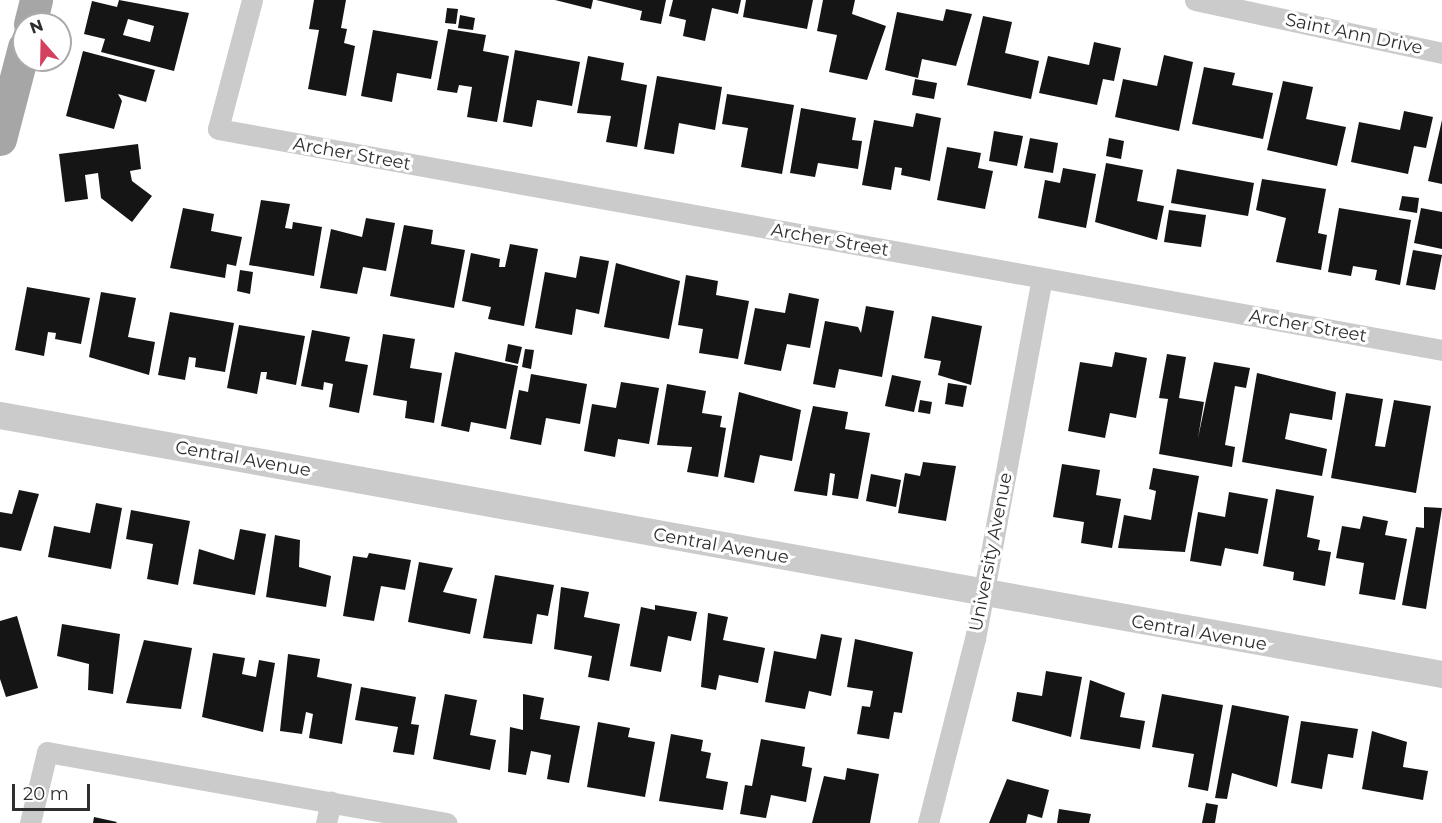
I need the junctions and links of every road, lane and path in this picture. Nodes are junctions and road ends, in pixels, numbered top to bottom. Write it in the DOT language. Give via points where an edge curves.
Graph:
graph roads {
  1 [pos="252,0"];
  2 [pos="1195,0"];
  3 [pos="1442,54"];
  4 [pos="17,72"];
  5 [pos="0,139"];
  6 [pos="1042,279"];
  7 [pos="1442,350"];
  8 [pos="0,415"];
  9 [pos="984,594"];
  10 [pos="1442,674"];
  11 [pos="331,802"];
  12 [pos="30,823"];
  13 [pos="326,823"];
  14 [pos="447,823"];
  15 [pos="928,823"];
  1 -- 6 [label="street, Archer Street" via="218,129"];
  2 -- 3 [label="street, Saint Ann Drive"];
  4 -- 5 [label="main road"];
  6 -- 7 [label="street, Archer Street"];
  6 -- 9 [label="street, University Avenue"];
  8 -- 9 [label="street, Central Avenue"];
  9 -- 10 [label="street, Central Avenue"];
  9 -- 15 [label="street, University Avenue"];
  11 -- 12 [label="street" via="47,752"];
  11 -- 13 [label="street"];
  11 -- 14 [label="street"];
}
